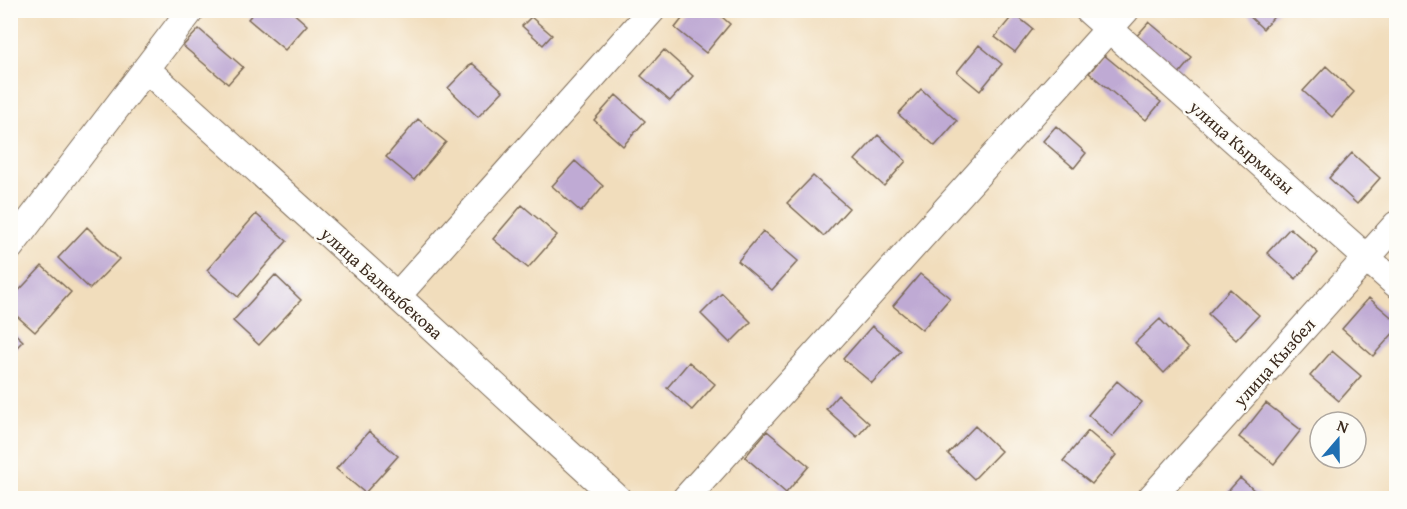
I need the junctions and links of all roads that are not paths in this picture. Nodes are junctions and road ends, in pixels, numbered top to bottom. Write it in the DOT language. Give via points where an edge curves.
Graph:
graph roads {
  1 [pos="190,10"];
  2 [pos="652,10"];
  3 [pos="1088,10"];
  4 [pos="1118,20"];
  5 [pos="146,69"];
  6 [pos="1396,225"];
  7 [pos="10,247"];
  8 [pos="1367,257"];
  9 [pos="1396,284"];
  10 [pos="397,296"];
  11 [pos="616,498"];
  12 [pos="686,498"];
  13 [pos="1151,498"];
  1 -- 5 [label="street"];
  2 -- 10 [label="street"];
  3 -- 4 [label="street, улица Кырмызы"];
  4 -- 8 [label="street, улица Кырмызы"];
  4 -- 12 [label="street"];
  5 -- 7 [label="street"];
  5 -- 10 [label="street, улица Балкыбекова"];
  6 -- 8 [label="street, улица Кызбел"];
  8 -- 9 [label="street, улица Кырмызы"];
  8 -- 13 [label="street, улица Кызбел"];
  10 -- 11 [label="street, улица Балкыбекова"];
}
